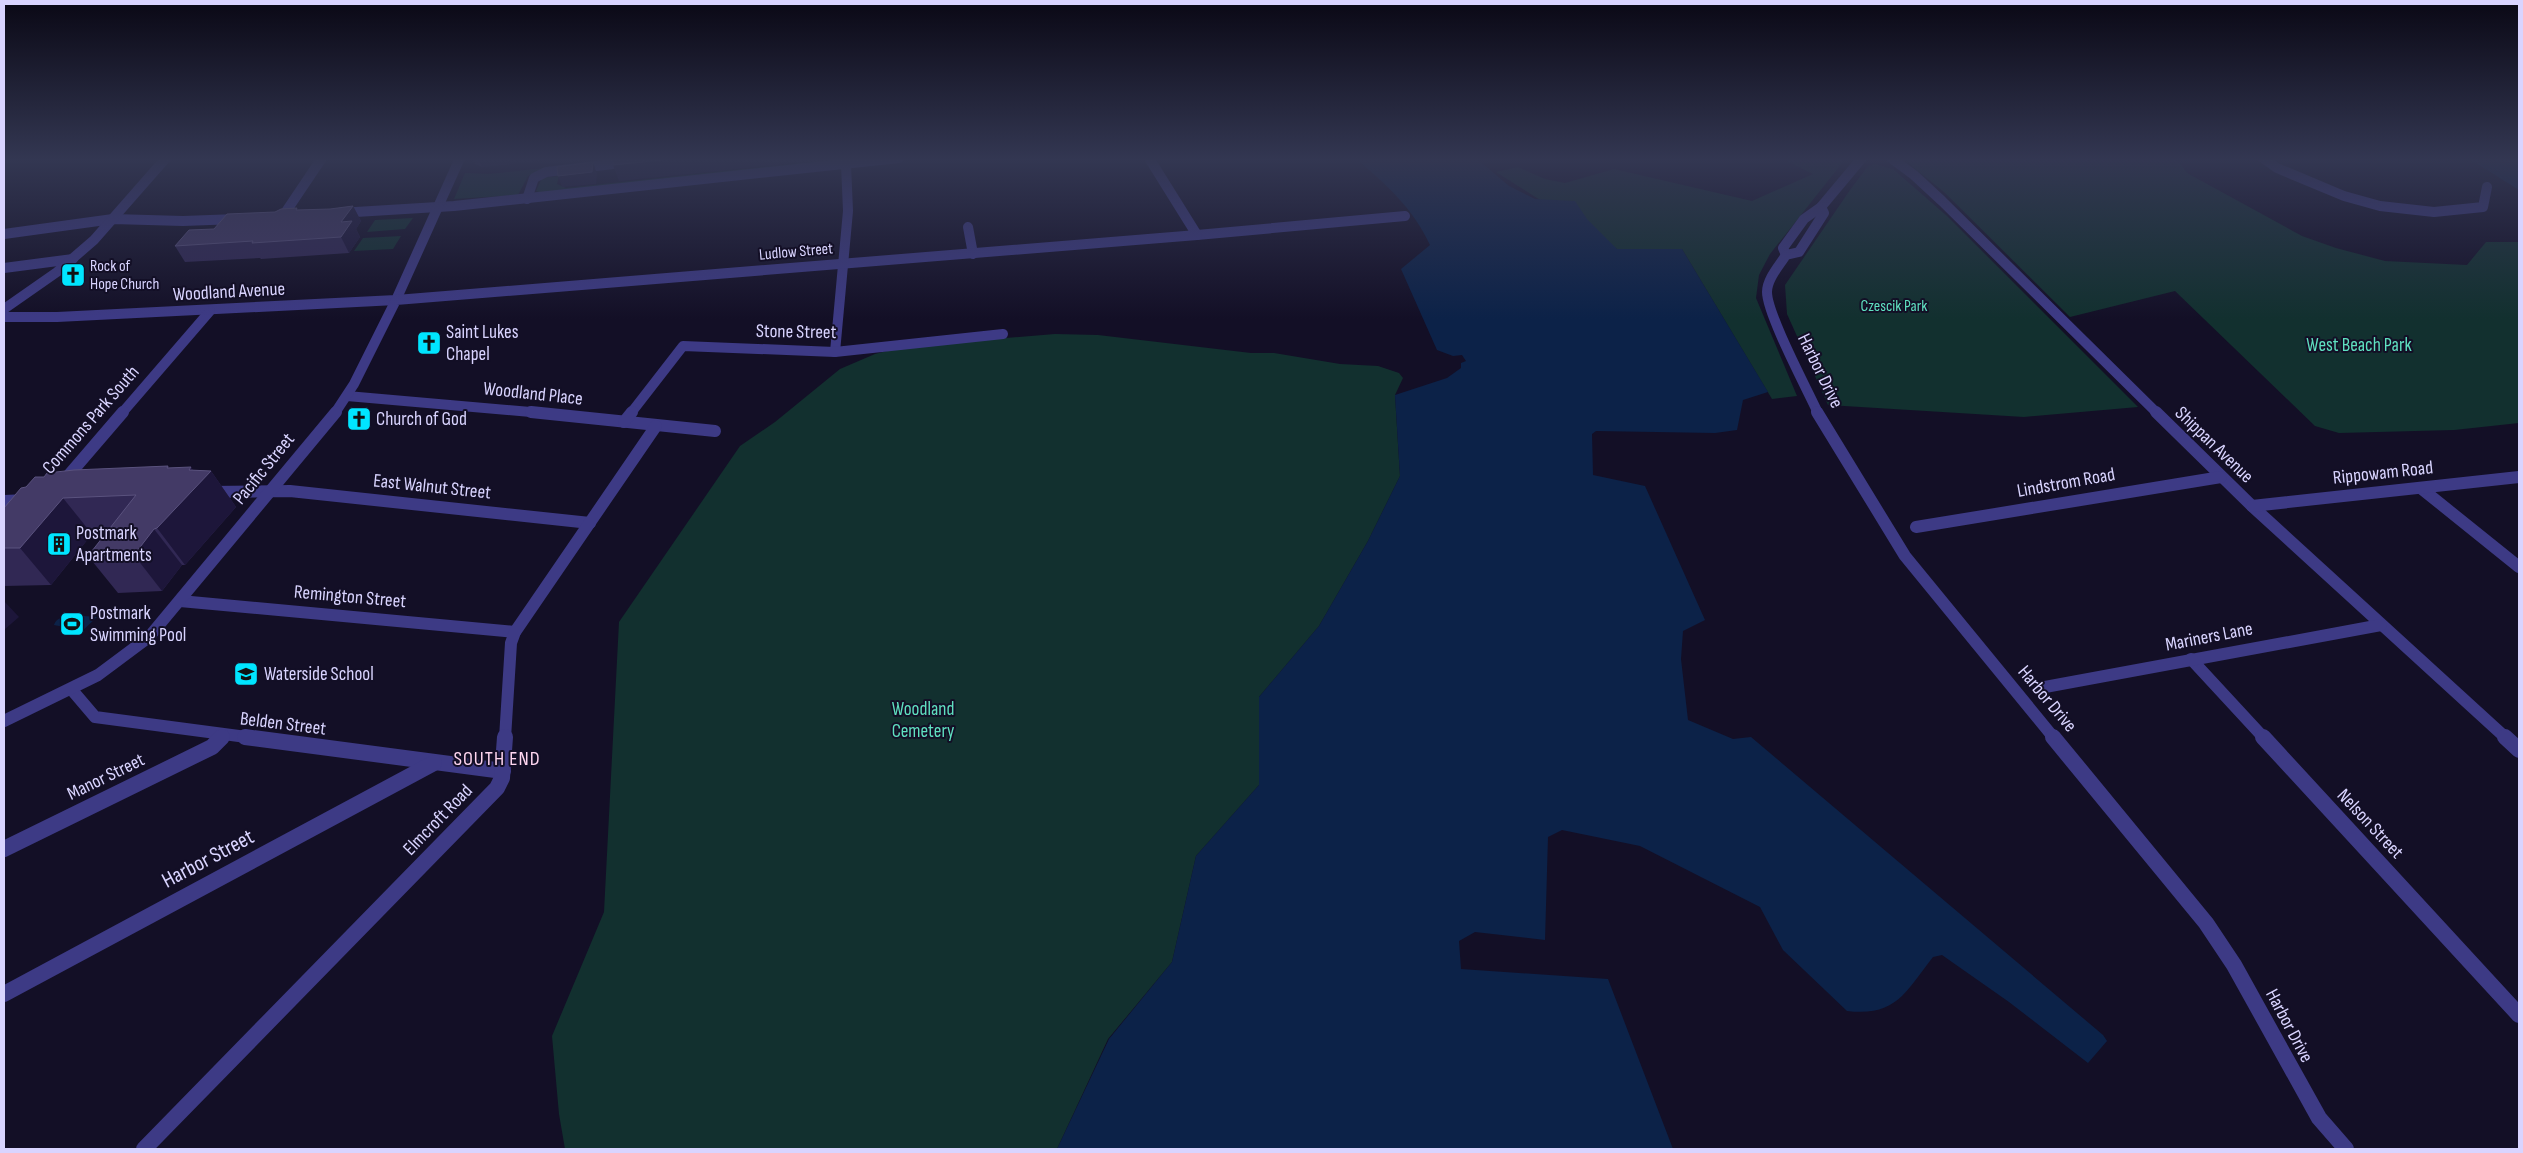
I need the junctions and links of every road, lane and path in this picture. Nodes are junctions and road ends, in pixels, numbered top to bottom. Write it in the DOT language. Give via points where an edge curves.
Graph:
graph roads {
  1 [pos="119,212"];
  2 [pos="286,212"];
  3 [pos="357,212"];
  4 [pos="437,212"];
  5 [pos="848,212"];
  6 [pos="1183,212"];
  7 [pos="1811,212"];
  8 [pos="1823,212"];
  9 [pos="1953,212"];
  10 [pos="331,213"];
  11 [pos="283,216"];
  12 [pos="1405,216"];
  13 [pos="245,218"];
  14 [pos="113,219"];
  15 [pos="968,227"];
  16 [pos="4,234"];
  17 [pos="1198,235"];
  18 [pos="973,254"];
  19 [pos="1786,255"];
  20 [pos="73,259"];
  21 [pos="844,264"];
  22 [pos="4,268"];
  23 [pos="396,300"];
  24 [pos="4,309"];
  25 [pos="210,311"];
  26 [pos="4,317"];
  27 [pos="1003,334"];
  28 [pos="835,352"];
  29 [pos="347,396"];
  30 [pos="624,422"];
  31 [pos="656,426"];
  32 [pos="715,431"];
  33 [pos="2221,477"];
  34 [pos="2519,477"];
  35 [pos="2422,488"];
  36 [pos="55,490"];
  37 [pos="271,490"];
  38 [pos="201,492"];
  39 [pos="40,500"];
  40 [pos="4,501"];
  41 [pos="2252,506"];
  42 [pos="590,523"];
  43 [pos="1916,527"];
  44 [pos="2519,567"];
  45 [pos="180,601"];
  46 [pos="2381,624"];
  47 [pos="515,632"];
  48 [pos="2191,659"];
  49 [pos="2045,687"];
  50 [pos="72,690"];
  51 [pos="4,721"];
  52 [pos="223,736"];
  53 [pos="2519,750"];
  54 [pos="434,763"];
  55 [pos="503,771"];
  56 [pos="4,850"];
  57 [pos="4,994"];
  58 [pos="2519,1015"];
  59 [pos="144,1149"];
  60 [pos="2346,1149"];
  1 -- 14 [label="street"];
  2 -- 11 [label="street"];
  3 -- 10 [label="street"];
  4 -- 23 [label="street, Pacific Street"];
  5 -- 21 [label="street"];
  6 -- 17 [label="street"];
  7 -- 19 [label="street, Harbor Drive" via="1783,248"];
  8 -- 19 [label="street, Harbor Drive" via="1799,252"];
  9 -- 33 [label="street, Shippan Avenue"];
  12 -- 17 [label="street, Ludlow Street"];
  13 -- 14 [label="street" via="183,221"];
  14 -- 16 [label="street"];
  14 -- 20 [label="street"];
  15 -- 18 [label="street"];
  17 -- 18 [label="street, Ludlow Street"];
  18 -- 21 [label="street, Ludlow Street"];
  19 -- 60 [label="street, Harbor Drive" via="1768,285 1772,312 1818,413 1867,490 1892,537 2206,923 2234,965 2308,1100"];
  20 -- 22 [label="street"];
  20 -- 24 [label="street"];
  21 -- 23 [label="street, Ludlow Street"];
  21 -- 28 [label="street"];
  23 -- 25 [label="street, Woodland Avenue"];
  23 -- 29 [label="street, Pacific Street"];
  25 -- 26 [label="street, Woodland Avenue"];
  25 -- 36 [label="street, Commons Park South"];
  27 -- 28 [label="street, Stone Street"];
  28 -- 30 [label="street, Stone Street" via="683,346"];
  29 -- 30 [label="street, Woodland Place"];
  29 -- 37 [label="street, Pacific Street"];
  30 -- 31 [label="street, Woodland Place"];
  31 -- 32 [label="street, Woodland Place"];
  31 -- 42 [label="street, Elmcroft Road"];
  33 -- 41 [label="street, Shippan Avenue"];
  33 -- 43 [label="street, Lindstrom Road"];
  34 -- 35 [label="street, Rippowam Road"];
  35 -- 41 [label="street, Rippowam Road"];
  35 -- 44 [label="street"];
  37 -- 38 [label="street, East Walnut Street"];
  37 -- 42 [label="street, East Walnut Street"];
  37 -- 45 [label="street, Pacific Street"];
  39 -- 40 [label="street"];
  41 -- 46 [label="street, Shippan Avenue"];
  42 -- 47 [label="street, Elmcroft Road"];
  45 -- 47 [label="street, Remington Street"];
  45 -- 50 [label="street, Pacific Street" via="127,656"];
  46 -- 48 [label="street, Mariners Lane"];
  46 -- 53 [label="street, Shippan Avenue"];
  47 -- 55 [label="street, Elmcroft Road" via="511,643"];
  48 -- 49 [label="street, Mariners Lane"];
  48 -- 58 [label="street, Nelson Street"];
  50 -- 51 [label="street, Pacific Street"];
  50 -- 52 [label="street, Belden Street" via="95,717"];
  52 -- 54 [label="street, Belden Street"];
  52 -- 56 [label="street, Manor Street" via="212,747"];
  54 -- 55 [label="street, Belden Street"];
  54 -- 57 [label="street, Harbor Street"];
  55 -- 59 [label="street, Elmcroft Road" via="497,788"];
}
